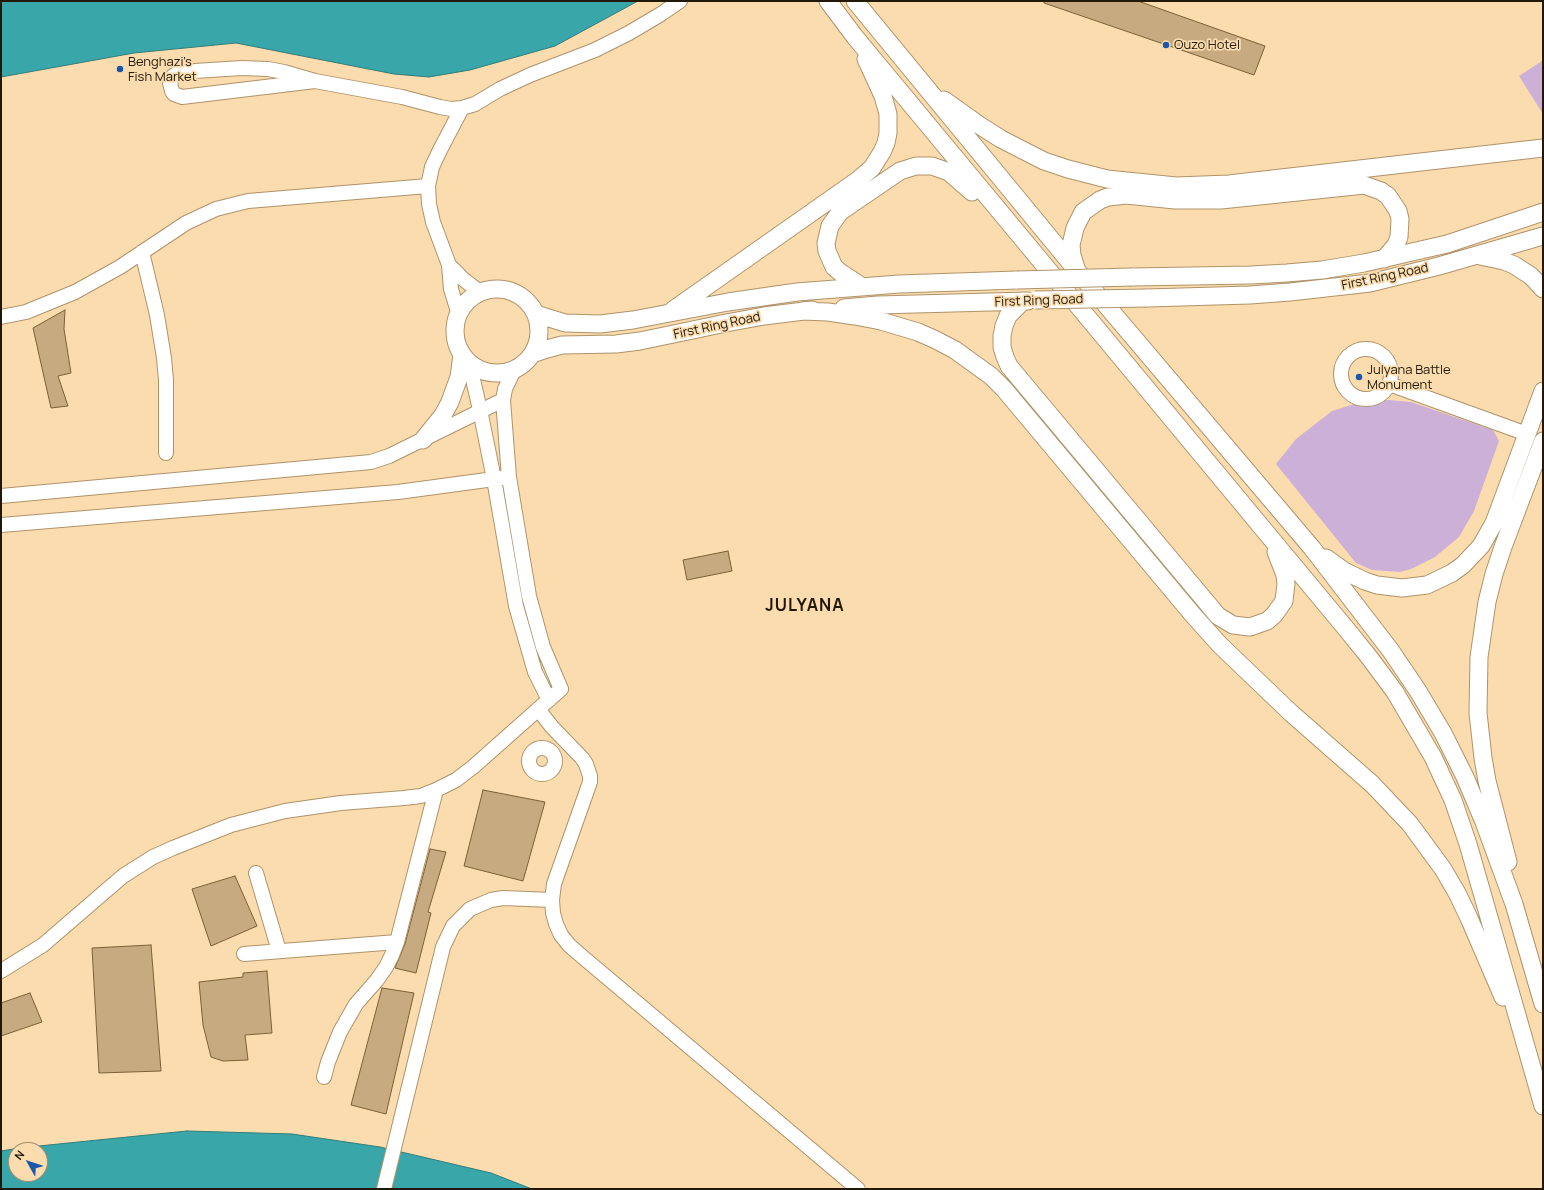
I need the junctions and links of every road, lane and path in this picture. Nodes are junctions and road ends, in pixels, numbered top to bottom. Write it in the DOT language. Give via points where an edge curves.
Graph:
graph roads {
  1 [pos="680,1"];
  2 [pos="828,1"];
  3 [pos="855,1"];
  4 [pos="856,37"];
  5 [pos="252,68"];
  6 [pos="919,80"];
  7 [pos="315,81"];
  8 [pos="255,88"];
  9 [pos="462,108"];
  10 [pos="1543,148"];
  11 [pos="428,186"];
  12 [pos="1000,212"];
  13 [pos="1543,212"];
  14 [pos="1543,236"];
  15 [pos="142,252"];
  16 [pos="1476,255"];
  17 [pos="1384,259"];
  18 [pos="449,265"];
  19 [pos="1078,272"];
  20 [pos="861,286"];
  21 [pos="1543,289"];
  22 [pos="481,293"];
  23 [pos="1029,300"];
  24 [pos="802,311"];
  25 [pos="536,314"];
  26 [pos="668,314"];
  27 [pos="459,315"];
  28 [pos="1,317"];
  29 [pos="532,354"];
  30 [pos="465,358"];
  31 [pos="514,370"];
  32 [pos="1389,384"];
  33 [pos="1543,391"];
  34 [pos="503,400"];
  35 [pos="480,410"];
  36 [pos="1527,434"];
  37 [pos="423,440"];
  38 [pos="1543,441"];
  39 [pos="166,453"];
  40 [pos="509,477"];
  41 [pos="494,479"];
  42 [pos="1,496"];
  43 [pos="1,525"];
  44 [pos="1274,542"];
  45 [pos="1312,548"];
  46 [pos="543,705"];
  47 [pos="560,736"];
  48 [pos="549,750"];
  49 [pos="436,790"];
  50 [pos="256,873"];
  51 [pos="552,900"];
  52 [pos="1514,904"];
  53 [pos="397,942"];
  54 [pos="279,951"];
  55 [pos="244,954"];
  56 [pos="1,971"];
  57 [pos="1543,1004"];
  58 [pos="1523,1034"];
  59 [pos="324,1077"];
  60 [pos="1543,1106"];
  61 [pos="384,1189"];
  62 [pos="858,1189"];
  1 -- 9 [label="street" via="596,50 530,75 475,104"];
  2 -- 4 [label="main road"];
  3 -- 6 [label="main road"];
  4 -- 12 [label="main road"];
  4 -- 26 [label="main road" via="883,96 888,114 888,133 878,160 858,180"];
  5 -- 7 [label="street" via="284,72"];
  5 -- 8 [label="street"];
  5 -- 8 [label="street" via="179,72 172,76 170,87 174,94 182,97"];
  6 -- 10 [label="main road" via="979,125 1022,151 1068,169 1128,182 1176,186 1229,184"];
  6 -- 19 [label="main road"];
  7 -- 8 [label="street"];
  7 -- 9 [label="street" via="402,97 440,107"];
  9 -- 11 [label="street" via="437,155"];
  11 -- 15 [label="street" via="232,204 216,208 196,218"];
  11 -- 18 [label="street" via="433,222"];
  12 -- 20 [label="main road" via="941,168 924,165 900,171 840,212 827,234 827,251 834,267"];
  12 -- 44 [label="main road"];
  13 -- 17 [label="main road, First Ring Road" via="1447,244"];
  14 -- 16 [label="main road, First Ring Road"];
  15 -- 28 [label="street" via="75,292 26,312"];
  15 -- 39 [label="street" via="164,358"];
  16 -- 21 [label="main road" via="1514,265 1531,276"];
  16 -- 23 [label="main road, First Ring Road, bridge" via="1370,283 1290,292"];
  17 -- 19 [label="main road" via="1396,245 1400,219 1394,203 1373,187 1364,185 1221,200 1175,200 1126,195 1100,200 1083,212 1078,220 1071,245"];
  17 -- 20 [label="main road, First Ring Road, bridge" via="1322,270 1251,275"];
  18 -- 22 [label="street"];
  18 -- 27 [label="street" via="450,289"];
  19 -- 45 [label="main road"];
  20 -- 26 [label="main road, First Ring Road" via="728,302"];
  22 -- 25 [label="main road" via="497,289 513,292 526,301"];
  22 -- 27 [label="main road" via="468,302"];
  23 -- 24 [label="main road, First Ring Road" via="878,305"];
  23 -- 44 [label="main road" via="1008,316 1003,331 1002,347 1009,366 1212,610 1225,622 1242,627 1259,625 1267,621 1284,601 1286,584"];
  24 -- 29 [label="main road, First Ring Road" via="640,341 562,346"];
  24 -- 58 [label="main road" via="855,316 918,332 955,350 991,376 1004,389 1220,644 1291,713 1372,784 1410,824 1457,893 1500,991"];
  25 -- 26 [label="main road, First Ring Road" via="565,323 600,324"];
  25 -- 29 [label="main road" via="539,330"];
  27 -- 30 [label="main road" via="456,324 457,345"];
  29 -- 31 [label="main road"];
  30 -- 31 [label="main road" via="475,367 490,373"];
  30 -- 35 [label="street"];
  30 -- 37 [label="main road" via="450,402"];
  31 -- 34 [label="street" via="506,384"];
  32 -- 36 [label="street"];
  33 -- 36 [label="main road"];
  34 -- 35 [label="street"];
  34 -- 40 [label="street"];
  35 -- 37 [label="street"];
  35 -- 41 [label="street"];
  36 -- 45 [label="main road" via="1488,535 1473,556 1440,580 1415,587 1377,585 1344,571"];
  37 -- 42 [label="street" via="389,456 351,465"];
  38 -- 52 [label="main road" via="1494,574 1479,657 1478,713 1483,758 1507,855"];
  40 -- 41 [label="street"];
  40 -- 46 [label="street" via="529,596 543,647 561,690"];
  41 -- 43 [label="street" via="398,492"];
  41 -- 46 [label="street" via="516,606"];
  44 -- 58 [label="main road" via="1369,656 1395,692 1433,757 1453,800 1468,844"];
  45 -- 52 [label="main road" via="1391,651 1443,734 1484,822"];
  46 -- 47 [label="street"];
  46 -- 49 [label="street" via="473,767 456,780"];
  47 -- 48 [label="street"];
  47 -- 51 [label="street" via="586,764 590,782 554,884"];
  49 -- 53 [label="street"];
  49 -- 56 [label="street" via="421,796 285,811 231,825 173,848 123,876 43,945"];
  50 -- 54 [label="street"];
  51 -- 61 [label="street" via="491,900 461,917 447,936"];
  51 -- 62 [label="street" via="556,924 569,945"];
  52 -- 57 [label="main road"];
  53 -- 54 [label="street"];
  53 -- 59 [label="street" via="386,967 356,1004 340,1032"];
  54 -- 55 [label="street"];
  58 -- 60 [label="main road"];
}
